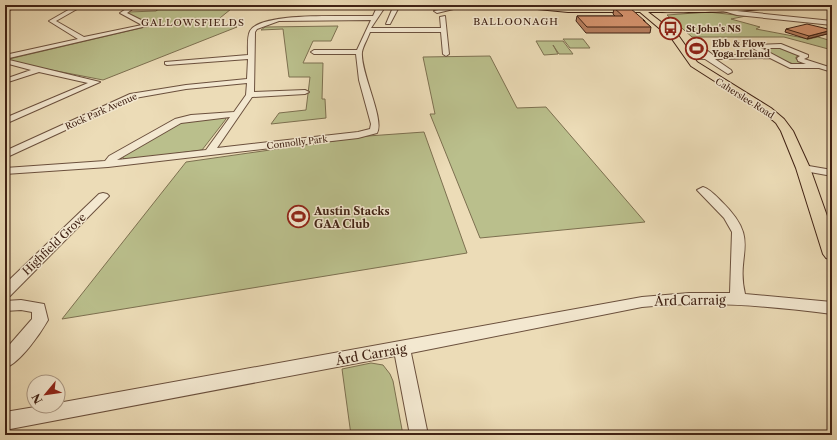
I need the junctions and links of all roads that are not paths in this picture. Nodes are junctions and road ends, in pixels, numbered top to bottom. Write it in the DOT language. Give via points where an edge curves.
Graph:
graph roads {
  1 [pos="16,5"];
  2 [pos="80,5"];
  3 [pos="134,5"];
  4 [pos="381,5"];
  5 [pos="397,5"];
  6 [pos="466,5"];
  7 [pos="517,5"];
  8 [pos="773,5"];
  9 [pos="5,6"];
  10 [pos="638,8"];
  11 [pos="722,9"];
  12 [pos="5,10"];
  13 [pos="437,10"];
  14 [pos="664,10"];
  15 [pos="649,16"];
  16 [pos="443,17"];
  17 [pos="374,18"];
  18 [pos="388,23"];
  19 [pos="832,23"];
  20 [pos="368,30"];
  21 [pos="444,30"];
  22 [pos="84,40"];
  23 [pos="692,41"];
  24 [pos="314,52"];
  25 [pos="359,52"];
  26 [pos="446,54"];
  27 [pos="191,55"];
  28 [pos="250,55"];
  29 [pos="771,56"];
  30 [pos="5,57"];
  31 [pos="690,57"];
  32 [pos="709,57"];
  33 [pos="5,61"];
  34 [pos="167,63"];
  35 [pos="820,66"];
  36 [pos="39,69"];
  37 [pos="832,70"];
  38 [pos="728,72"];
  39 [pos="249,81"];
  40 [pos="5,82"];
  41 [pos="305,92"];
  42 [pos="250,95"];
  43 [pos="236,114"];
  44 [pos="5,121"];
  45 [pos="209,153"];
  46 [pos="5,155"];
  47 [pos="107,164"];
  48 [pos="803,168"];
  49 [pos="5,171"];
  50 [pos="832,173"];
  51 [pos="703,190"];
  52 [pos="103,196"];
  53 [pos="832,254"];
  54 [pos="5,292"];
  55 [pos="739,300"];
  56 [pos="5,306"];
  57 [pos="832,308"];
  58 [pos="402,348"];
  59 [pos="5,361"];
  60 [pos="5,421"];
  61 [pos="419,435"];
  1 -- 9 [label="street"];
  1 -- 12 [label="street"];
  2 -- 22 [label="street" via="52,21"];
  3 -- 22 [label="street" via="123,13 148,25"];
  4 -- 17 [label="street"];
  5 -- 18 [label="street"];
  6 -- 13 [label="street"];
  7 -- 10 [label="main road" via="561,10"];
  8 -- 11 [label="main road"];
  10 -- 14 [label="main road"];
  10 -- 15 [label="main road, Caherslee Road"];
  11 -- 14 [label="main road"];
  11 -- 19 [label="street" via="737,13"];
  14 -- 15 [label="main road"];
  15 -- 31 [label="main road, Caherslee Road" via="675,37"];
  16 -- 21 [label="street"];
  17 -- 20 [label="street"];
  17 -- 28 [label="street" via="274,20 255,28 252,32"];
  20 -- 21 [label="street"];
  20 -- 25 [label="street"];
  21 -- 26 [label="street"];
  22 -- 30 [label="street"];
  23 -- 32 [label="street"];
  24 -- 25 [label="street"];
  25 -- 45 [label="street, Connolly Park" via="363,80 375,124 374,131"];
  27 -- 28 [label="street" via="190,58"];
  28 -- 34 [label="street"];
  28 -- 39 [label="street"];
  29 -- 32 [label="street"];
  29 -- 35 [label="street" via="790,66"];
  29 -- 35 [label="street" via="753,46 781,46 806,56 800,60"];
  31 -- 32 [label="street"];
  31 -- 48 [label="main road, Caherslee Road" via="702,70 767,110 780,121 789,134"];
  32 -- 38 [label="street"];
  33 -- 36 [label="street"];
  35 -- 37 [label="street"];
  36 -- 40 [label="street"];
  36 -- 44 [label="street" via="96,82"];
  39 -- 42 [label="street"];
  39 -- 46 [label="street, Rock Park Avenue" via="186,87 133,96"];
  41 -- 42 [label="street"];
  42 -- 43 [label="street"];
  43 -- 45 [label="street"];
  43 -- 47 [label="street" via="178,121 113,158"];
  45 -- 47 [label="street"];
  47 -- 49 [label="street"];
  48 -- 50 [label="street"];
  48 -- 53 [label="main road, Caherslee Road"];
  51 -- 55 [label="street, Árd Carraig" via="735,224 739,243 735,287"];
  52 -- 54 [label="street, Highfield Grove"];
  55 -- 57 [label="street, Árd Carraig"];
  55 -- 58 [label="street, Árd Carraig" via="664,299 642,302"];
  56 -- 59 [label="street" via="39,308 40,320"];
  58 -- 60 [label="street, Árd Carraig"];
  58 -- 61 [label="street"];
}
